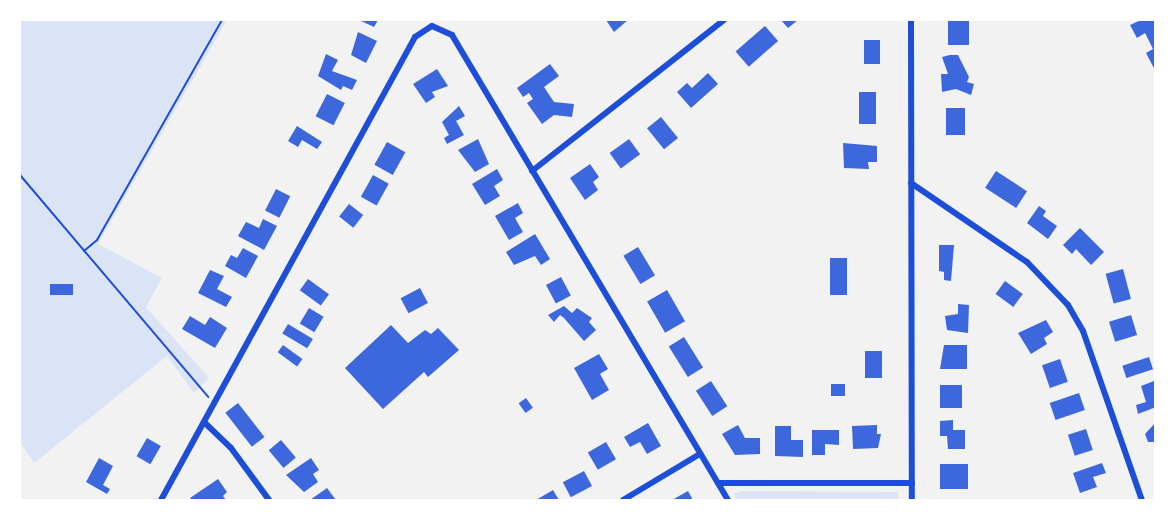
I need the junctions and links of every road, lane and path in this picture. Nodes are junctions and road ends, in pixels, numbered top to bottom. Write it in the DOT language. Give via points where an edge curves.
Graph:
graph roads {
  1 [pos="222,20"];
  2 [pos="724,20"];
  3 [pos="911,20"];
  4 [pos="532,171"];
  5 [pos="20,174"];
  6 [pos="911,183"];
  7 [pos="84,252"];
  8 [pos="214,403"];
  9 [pos="204,422"];
  10 [pos="700,454"];
  11 [pos="718,483"];
  12 [pos="912,483"];
  13 [pos="161,501"];
  14 [pos="269,501"];
  15 [pos="623,501"];
  16 [pos="728,501"];
  17 [pos="912,501"];
  18 [pos="1142,501"];
  1 -- 7 [label="path" via="97,240"];
  2 -- 4 [label="street"];
  3 -- 6 [label="street"];
  4 -- 8 [label="street" via="446,30 427,27 415,38"];
  4 -- 10 [label="street"];
  5 -- 7 [label="path"];
  6 -- 12 [label="street"];
  6 -- 18 [label="street" via="1028,262 1068,305 1083,331"];
  7 -- 8 [label="path"];
  8 -- 9 [label="street"];
  9 -- 13 [label="street"];
  9 -- 14 [label="street" via="231,448"];
  10 -- 11 [label="street"];
  10 -- 15 [label="street"];
  11 -- 12 [label="street"];
  11 -- 16 [label="street"];
  12 -- 17 [label="street"];
}
